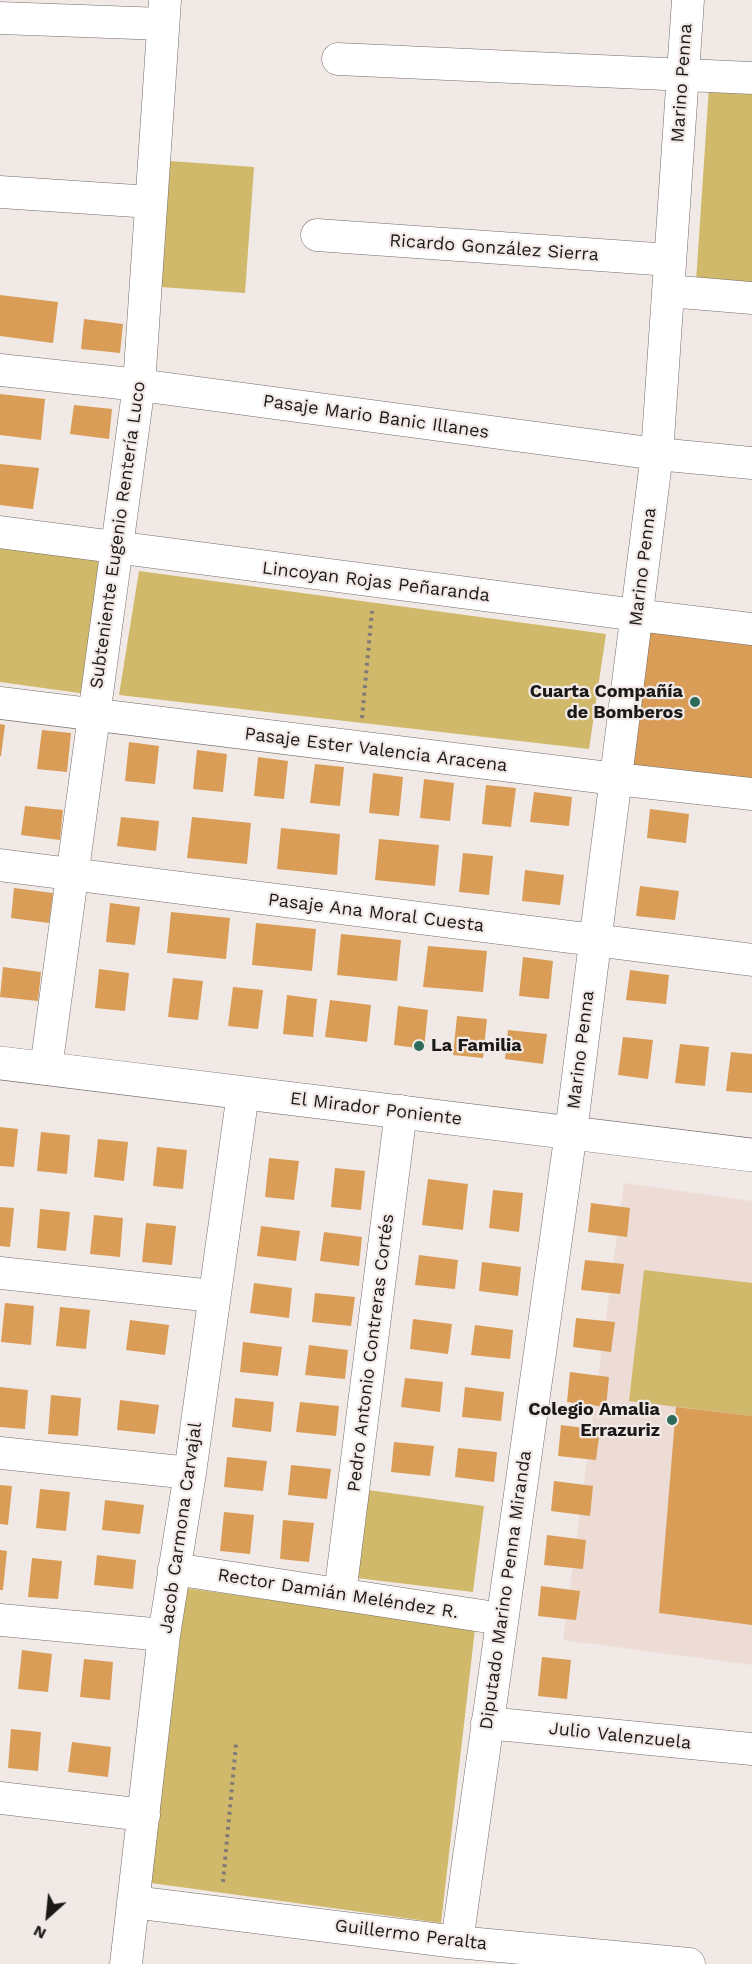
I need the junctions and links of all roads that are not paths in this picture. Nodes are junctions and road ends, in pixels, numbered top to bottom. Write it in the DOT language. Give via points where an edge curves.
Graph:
graph roads {
  1 [pos="688,0"];
  2 [pos="164,12"];
  3 [pos="0,18"];
  4 [pos="338,58"];
  5 [pos="683,75"];
  6 [pos="752,78"];
  7 [pos="0,192"];
  8 [pos="151,202"];
  9 [pos="317,235"];
  10 [pos="670,260"];
  11 [pos="669,291"];
  12 [pos="752,298"];
  13 [pos="0,370"];
  14 [pos="139,385"];
  15 [pos="657,454"];
  16 [pos="752,463"];
  17 [pos="0,532"];
  18 [pos="116,548"];
  19 [pos="636,615"];
  20 [pos="752,628"];
  21 [pos="0,703"];
  22 [pos="93,716"];
  23 [pos="616,779"];
  24 [pos="752,794"];
  25 [pos="0,865"];
  26 [pos="72,874"];
  27 [pos="595,940"];
  28 [pos="752,960"];
  29 [pos="0,1063"];
  30 [pos="46,1068"];
  31 [pos="243,1092"];
  32 [pos="401,1112"];
  33 [pos="571,1132"];
  34 [pos="752,1155"];
  35 [pos="0,1273"];
  36 [pos="213,1296"];
  37 [pos="0,1453"];
  38 [pos="190,1473"];
  39 [pos="174,1569"];
  40 [pos="340,1594"];
  41 [pos="502,1619"];
  42 [pos="0,1620"];
  43 [pos="164,1635"];
  44 [pos="487,1723"];
  45 [pos="752,1749"];
  46 [pos="0,1798"];
  47 [pos="144,1815"];
  48 [pos="133,1902"];
  49 [pos="457,1941"];
  50 [pos="126,1964"];
  51 [pos="689,1964"];
  1 -- 5 [label="street, Marino Penna"];
  2 -- 3 [label="street"];
  2 -- 8 [label="street, Subteniente Eugenio Rentería Luco"];
  4 -- 5 [label="street"];
  5 -- 6 [label="street"];
  5 -- 10 [label="street, Marino Penna"];
  7 -- 8 [label="street"];
  8 -- 14 [label="street, Subteniente Eugenio Rentería Luco"];
  9 -- 10 [label="street, Ricardo González Sierra"];
  10 -- 11 [label="street, Marino Penna"];
  11 -- 12 [label="street"];
  11 -- 15 [label="street, Marino Penna"];
  13 -- 14 [label="street, Pasaje Mario Banic Illanes"];
  14 -- 15 [label="street, Pasaje Mario Banic Illanes"];
  14 -- 18 [label="street, Subteniente Eugenio Rentería Luco"];
  15 -- 16 [label="street, Pasaje Mario Banic Illanes"];
  15 -- 19 [label="street, Marino Penna"];
  17 -- 18 [label="street, Lincoyan Rojas Peñaranda"];
  18 -- 19 [label="street, Lincoyan Rojas Peñaranda"];
  18 -- 22 [label="street, Subteniente Eugenio Rentería Luco"];
  19 -- 20 [label="street, Lincoyan Rojas Peñaranda"];
  19 -- 23 [label="street, Marino Penna"];
  21 -- 22 [label="street, Pasaje Ester Valencia Aracena"];
  22 -- 23 [label="street, Pasaje Ester Valencia Aracena"];
  22 -- 26 [label="street, Subteniente Eugenio Rentería Luco"];
  23 -- 24 [label="street, Pasaje Ester Valencia Aracena"];
  23 -- 27 [label="street, Marino Penna"];
  25 -- 26 [label="street, Pasaje Ana Moral Cuesta"];
  26 -- 27 [label="street, Pasaje Ana Moral Cuesta"];
  26 -- 30 [label="street, Subteniente Eugenio Rentería Luco"];
  27 -- 28 [label="street, Pasaje Ana Moral Cuesta"];
  27 -- 33 [label="street, Marino Penna"];
  29 -- 30 [label="street, El Mirador Poniente"];
  30 -- 31 [label="street, El Mirador Poniente"];
  31 -- 32 [label="street, El Mirador Poniente"];
  31 -- 36 [label="street, Jacob Carmona Carvajal"];
  32 -- 33 [label="street, El Mirador Poniente"];
  32 -- 40 [label="street, Pedro Antonio Contreras Cortés"];
  33 -- 34 [label="street, El Mirador Poniente"];
  33 -- 41 [label="street, Diputado Marino Penna Miranda"];
  35 -- 36 [label="street"];
  36 -- 38 [label="street, Jacob Carmona Carvajal"];
  37 -- 38 [label="street"];
  38 -- 39 [label="street, Jacob Carmona Carvajal"];
  39 -- 40 [label="street, Rector Damián Meléndez R."];
  39 -- 43 [label="street, Jacob Carmona Carvajal"];
  40 -- 41 [label="street, Rector Damián Meléndez R."];
  41 -- 44 [label="street, Diputado Marino Penna Miranda"];
  42 -- 43 [label="street"];
  43 -- 47 [label="street, Jacob Carmona Carvajal"];
  44 -- 45 [label="street, Julio Valenzuela"];
  44 -- 49 [label="street, Diputado Marino Penna Miranda"];
  46 -- 47 [label="street"];
  47 -- 48 [label="street, Jacob Carmona Carvajal"];
  48 -- 49 [label="street, Guillermo Peralta"];
  48 -- 50 [label="street, Jacob Carmona Carvajal"];
  49 -- 51 [label="street, Guillermo Peralta"];
}
